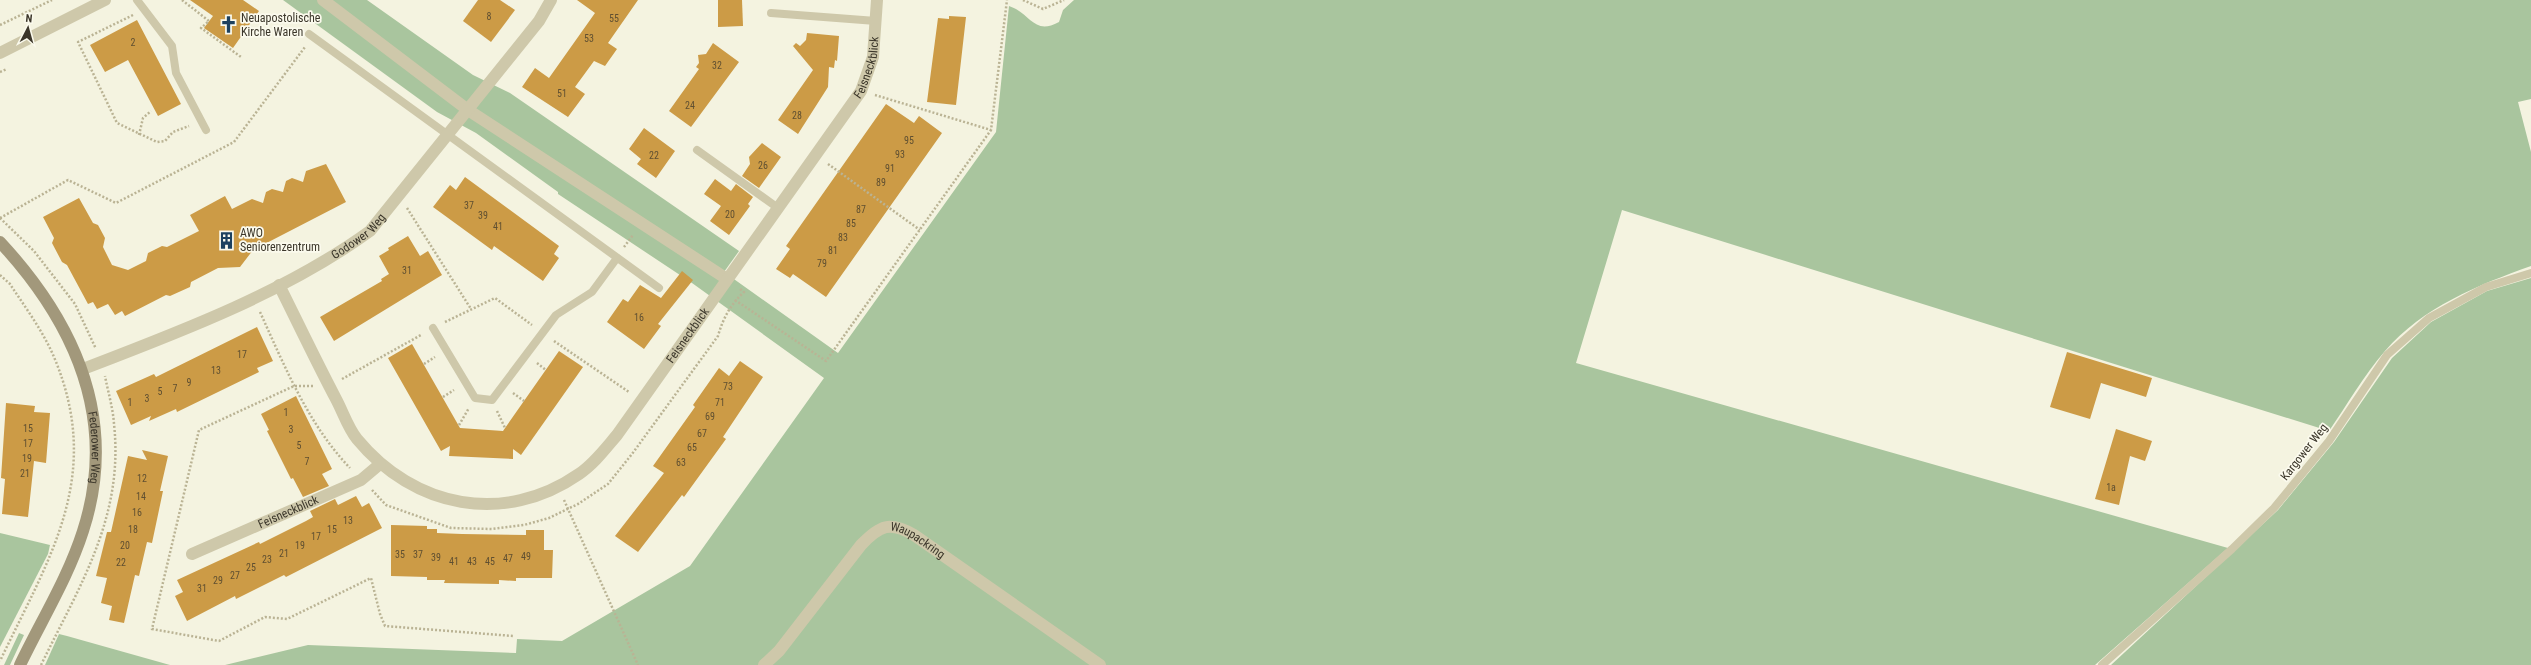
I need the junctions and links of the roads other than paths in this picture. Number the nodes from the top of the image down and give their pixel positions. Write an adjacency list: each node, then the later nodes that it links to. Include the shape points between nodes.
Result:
1 (105, 0): 9 (street)
2 (137, 0): 11 (lane, via 172,46 176,73)
3 (324, 0): 10 (street)
4 (551, 0): 10 (street, Godower Weg, via 539,21)
5 (878, 0): 7 (street, Feisneckblick)
6 (771, 13): 7 (lane)
7 (876, 21): 14 (street, Feisneckblick, via 873,57 861,91)
8 (311, 35): 12 (lane)
9 (0, 53)
10 (468, 110): 12 (street, Godower Weg); 18 (street)
11 (205, 127)
12 (447, 136): 16 (lane); 19 (street, Godower Weg, via 370,231 351,245)
13 (697, 150): 14 (lane)
14 (778, 208): 18 (street, Feisneckblick)
15 (0, 242): 22 (street, Federower Weg, via 27,271 55,313)
16 (617, 258): 20 (lane); 21 (lane, via 592,292 556,315 492,400 475,398)
17 (2531, 273): 28 (lane, Kargower Weg, via 2486,287 2429,318 2387,356 2329,441 2274,508)
18 (728, 279): 23 (street, Feisneckblick, via 617,435 580,474 558,487 534,498 504,504 472,504 442,499 409,485)
19 (279, 285): 22 (street, Godower Weg, via 188,330); 23 (street, Feisneckblick, via 356,438)
20 (659, 288)
21 (433, 328)
22 (83, 369): 25 (street, Federower Weg, via 96,442 96,468 91,497 73,558)
23 (380, 464): 24 (street, Feisneckblick, via 361,480)
24 (192, 554)
25 (20, 665)
26 (764, 665): 27 (street, Waupackring, via 779,651 861,545 872,534 887,526 899,526 914,535)
27 (1100, 665)
28 (2102, 665)

